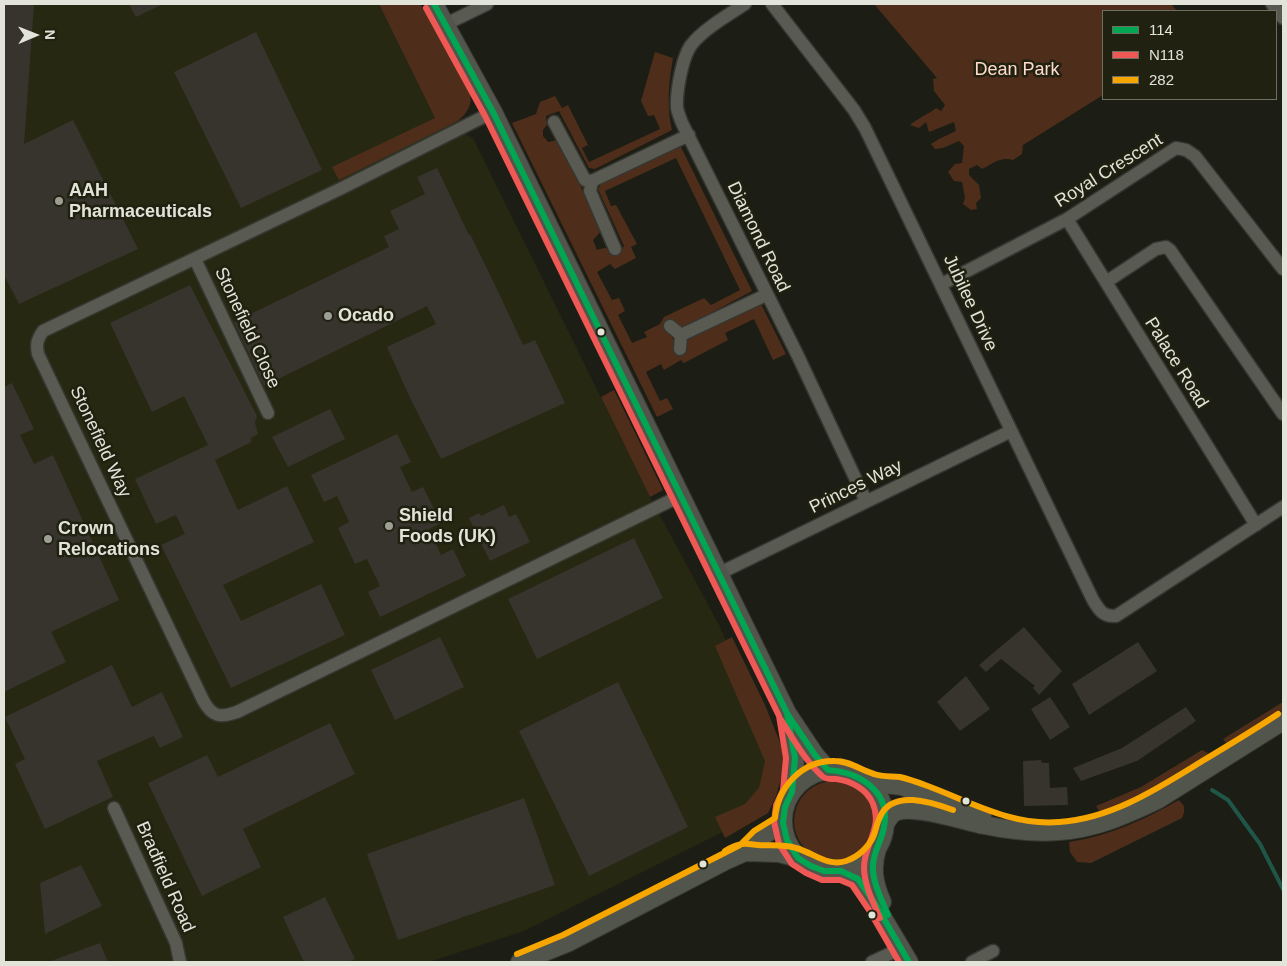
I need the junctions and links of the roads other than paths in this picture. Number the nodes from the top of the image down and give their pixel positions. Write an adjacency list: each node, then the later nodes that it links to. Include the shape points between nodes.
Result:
1 (434, 4): 5 (street)
2 (487, 4): 5 (street)
3 (745, 4): 8 (street, Diamond Road, via 699,36 686,55 677,109)
4 (772, 4): 15 (street, Jubilee Drive, via 862,122)
5 (446, 24): 6 (street)
6 (493, 112): 12 (street, Stonefield Way); 23 (street)
7 (554, 122): 9 (street, via 585,180)
8 (688, 135): 9 (street); 16 (street, Diamond Road)
9 (592, 181): 11 (street, via 590,191)
10 (1066, 219): 13 (street, Royal Crescent, via 1184,144); 14 (street, Palace Road); 15 (street, Royal Crescent)
11 (615, 249)
12 (195, 259): 20 (street, Stonefield Close); 23 (street, Stonefield Way, via 43,331 36,345 195,683 213,714 237,712)
13 (1283, 269)
14 (1106, 282): 21 (street, via 1156,249 1166,247); 26 (street, Palace Road)
15 (942, 284): 22 (street, Jubilee Drive)
16 (766, 295): 18 (street); 24 (street, Diamond Road)
17 (670, 326): 18 (street)
18 (681, 335): 19 (street)
19 (680, 349)
20 (268, 413)
21 (1283, 414)
22 (1011, 431): 24 (street, Princes Way); 26 (street, Jubilee Drive, via 1093,600 1109,617 1122,613)
23 (680, 496): 27 (street)
24 (866, 501): 27 (street, Princes Way)
25 (1283, 508): 26 (street)
26 (1256, 525)
27 (718, 574): 28 (street)
28 (786, 713): 30 (street); 32 (street, via 795,758)
29 (1283, 721): 36 (street, via 1136,810 1084,827)
30 (828, 770): 31 (street, via 851,772); 32 (street, via 802,781)
31 (868, 782): 35 (street, via 879,796); 36 (street, via 902,786)
32 (792, 792): 34 (street, via 785,807)
33 (114, 808): 43 (street, Bradfield Road, via 176,943)
34 (783, 824): 38 (street, via 759,838); 39 (street, via 787,840)
35 (885, 824): 36 (street, via 897,811 910,809 987,826); 37 (street)
36 (1028, 831)
37 (877, 849): 40 (street, via 861,864); 42 (street, via 873,860 874,881)
38 (746, 852): 39 (street, via 779,853); 44 (street, via 582,935)
39 (798, 858): 40 (street, via 824,871)
40 (841, 871): 42 (street, via 850,874 866,888)
41 (994, 951): 46 (street)
42 (905, 955): 45 (street)
43 (180, 962)
44 (520, 962)
45 (872, 962)
46 (972, 962)

